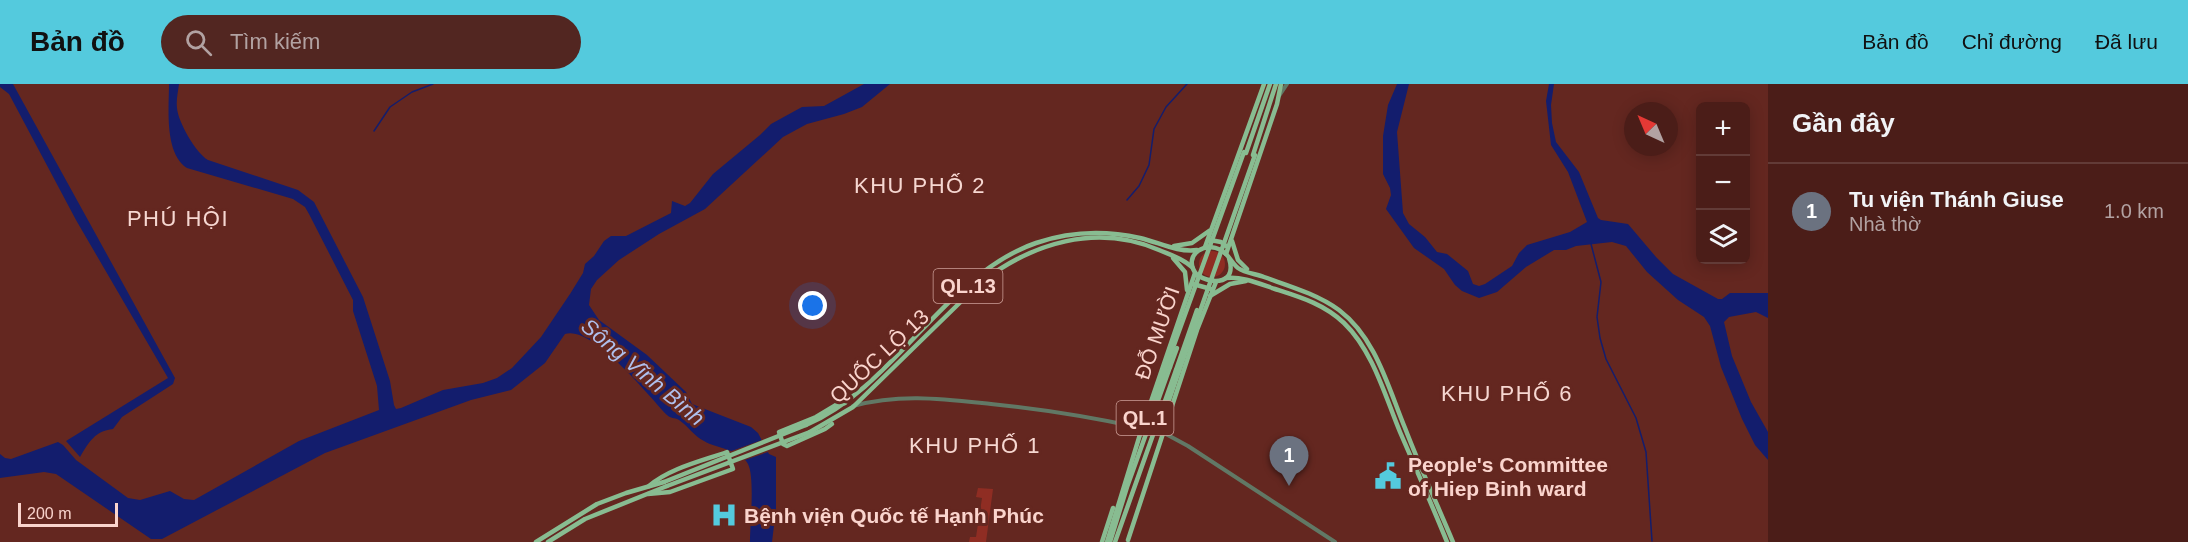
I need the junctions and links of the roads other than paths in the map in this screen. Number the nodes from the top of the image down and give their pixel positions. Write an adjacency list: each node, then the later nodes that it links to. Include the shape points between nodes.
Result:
1 (1267, 84): 4 (highway); 5 (highway, QL.1)
2 (1287, 84): 6 (street)
3 (1278, 85): 6 (highway, QL.1)
4 (1262, 91): 5 (highway); 7 (highway)
5 (1265, 99): 27 (highway, ĐỖ MƯỜI / QL.1, bridge)
6 (1274, 99): 8 (highway, QL.1); 28 (highway, ĐỖ MƯỜI / QL.1, bridge)
7 (1211, 229): 9 (highway); 10 (highway, via 1189,245)
8 (1232, 235): 11 (highway, QL.1); 17 (highway, via 1238,260)
9 (1207, 240): 11 (highway, via 1220,241); 12 (highway)
10 (1166, 245): 12 (highway, QUỐC LỘ 13 / QL.13, via 1187,251); 25 (highway, QUỐC LỘ 13 / QL.13, via 1101,232 1058,236 1016,251 978,276)
11 (1228, 247): 14 (highway, QL.1)
12 (1202, 248): 14 (highway, QL.13, via 1213,248); 15 (highway, via 1193,256)
13 (1173, 256): 15 (highway, QUỐC LỘ 13 / QL.13); 23 (highway, via 1186,274); 26 (highway, QUỐC LỘ 13 / QL.13, via 1103,238 1059,242 1020,256 974,288)
14 (1227, 256): 17 (highway, QL.13, via 1238,268); 18 (highway, via 1231,269)
15 (1192, 267): 16 (highway)
16 (1195, 273): 20 (highway); 21 (highway, ĐỖ MƯỜI / QL.1)
17 (1251, 273): 40 (highway, QL.13, via 1324,300 1357,328 1381,369)
18 (1226, 278): 19 (highway); 20 (highway)
19 (1249, 281): 24 (highway, via 1230,284); 39 (highway, via 1314,303 1353,333 1376,376)
20 (1216, 282): 22 (highway, ĐỖ MƯỜI / QL.1)
21 (1192, 283): 22 (highway); 23 (highway, ĐỖ MƯỜI / QL.1)
22 (1213, 288): 24 (highway, ĐỖ MƯỜI / QL.1)
23 (1187, 295): 27 (highway, ĐỖ MƯỜI / QL.1)
24 (1209, 297): 28 (highway, ĐỖ MƯỜI / QL.1)
25 (846, 403): 26 (highway, via 779,432 784,445 791,446 825,429); 29 (highway, QUỐC LỘ 13 / QL.13, bridge, via 820,419)
26 (850, 409): 27 (street, via 889,398 936,399 1056,411); 29 (highway, QUỐC LỘ 13 / QL.13, bridge, via 810,432)
27 (1145, 429): 31 (highway, ĐỖ MƯỜI / QL.1); 31 (highway, ĐỖ MƯỜI / QL.1)
28 (1159, 432): 33 (highway, ĐỖ MƯỜI / QL.1, via 1160,444); 37 (highway, ĐỖ MƯỜI / QL.1); 38 (street)
29 (665, 484): 30 (highway, QL.13); 32 (highway, QL.13)
30 (649, 486): 32 (highway, via 727,452 733,469 670,492); 34 (highway, QL.13, via 597,504)
31 (1125, 487): 36 (highway, QL.1, via 1117,497); 37 (highway, ĐỖ MƯỜI / QL.1)
32 (648, 494): 35 (highway, QL.13, via 585,519)
33 (1128, 541)
34 (536, 542)
35 (548, 542)
36 (1102, 542)
37 (1110, 542)
38 (1335, 542)
39 (1448, 542)
40 (1453, 542)

